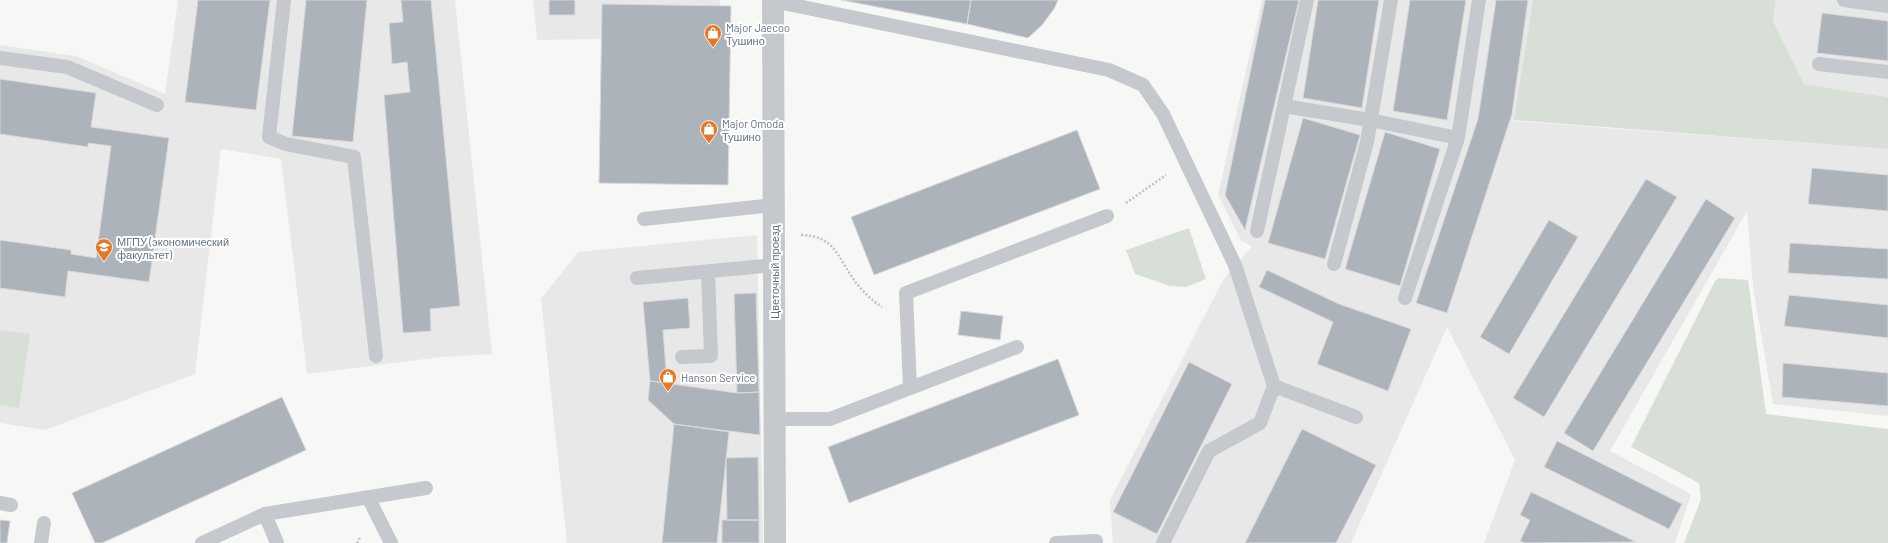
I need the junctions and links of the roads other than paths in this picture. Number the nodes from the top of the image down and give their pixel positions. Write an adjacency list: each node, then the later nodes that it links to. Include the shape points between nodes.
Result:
1 (284, 0): 25 (lane, via 269,137 286,144 354,157)
2 (773, 0): 15 (street, Цветочный проезд); 27 (lane, via 1109,70 1143,85 1163,114 1236,265)
3 (1307, 0): 12 (lane)
4 (1390, 0): 13 (lane)
5 (1479, 0): 14 (lane)
6 (1844, 0): 7 (lane)
7 (1888, 6)
8 (0, 58): 11 (lane, via 67,67)
9 (1819, 64): 10 (lane)
10 (1888, 72)
11 (157, 106)
12 (1284, 106): 13 (lane); 18 (lane)
13 (1370, 120): 14 (lane); 19 (lane, via 1367,142)
14 (1458, 138): 23 (lane)
15 (773, 205): 17 (lane); 20 (street, Цветочный проезд)
16 (1107, 216): 28 (lane, via 906,293)
17 (644, 219)
18 (1257, 231)
19 (1334, 264)
20 (774, 265): 21 (lane); 30 (street, Цветочный проезд)
21 (708, 272): 22 (lane); 26 (lane, via 710,356)
22 (637, 278)
23 (1405, 298)
24 (1017, 347): 28 (lane)
25 (376, 356)
26 (682, 357)
27 (1274, 386): 29 (lane); 42 (lane, via 1260,423 1209,451)
28 (910, 388): 30 (lane, via 830,419)
29 (1356, 417)
30 (774, 419): 39 (street, Цветочный проезд)
31 (426, 488): 32 (lane)
32 (368, 497): 33 (lane); 38 (lane)
33 (265, 514): 36 (lane); 37 (lane)
34 (44, 523): 35 (lane)
35 (41, 543)
36 (202, 543)
37 (277, 543)
38 (391, 543)
39 (775, 543)
40 (1056, 543): 41 (lane)
41 (1096, 543)
42 (1162, 543)

